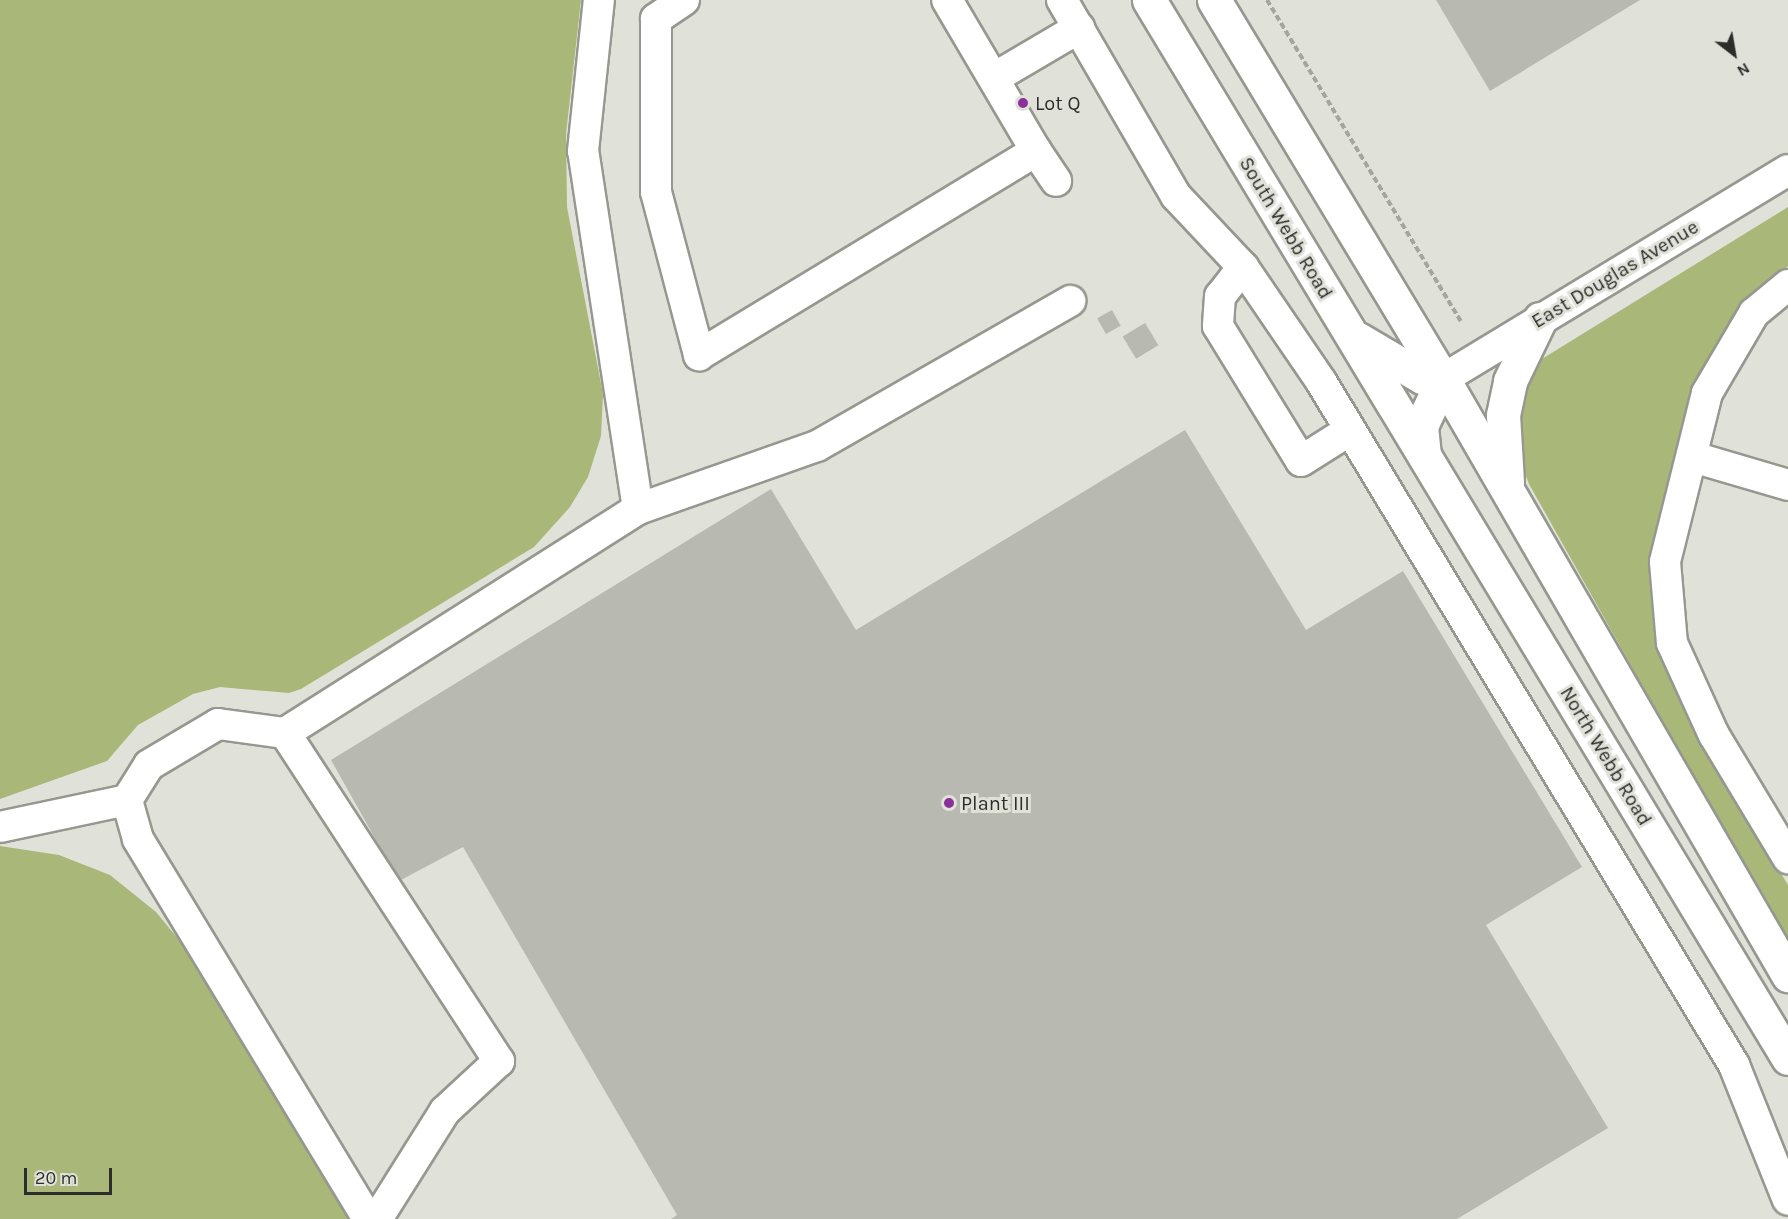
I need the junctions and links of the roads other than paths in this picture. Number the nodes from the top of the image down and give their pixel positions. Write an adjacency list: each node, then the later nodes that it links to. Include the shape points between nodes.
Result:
1 (599, 0): 23 (street, via 583,151)
2 (684, 0): 9 (street, via 656,20 656,192 699,355)
3 (947, 0): 8 (street)
4 (1062, 0): 7 (street)
5 (1149, 0): 16 (main road, South Webb Road)
6 (1214, 0): 17 (main road)
7 (1079, 28): 8 (street); 12 (street, via 1176,196)
8 (994, 78): 9 (street)
9 (1036, 151): 11 (street)
10 (1788, 170): 15 (street, East Douglas Avenue)
11 (1056, 181)
12 (1243, 267): 18 (street); 18 (street, via 1220,296 1218,326 1301,461)
13 (1788, 285): 20 (street, via 1754,313 1707,393)
14 (1070, 301): 23 (street, via 817,446)
15 (1540, 319): 17 (street, East Douglas Avenue); 22 (main road, via 1510,381 1503,415)
16 (1351, 335): 17 (main road, via 1422,377); 19 (main road, South Webb Road)
17 (1443, 380): 19 (main road, via 1421,426); 22 (main road)
18 (1350, 430): 30 (street, via 1734,1065)
19 (1424, 455): 29 (main road, North Webb Road)
20 (1693, 457): 21 (street); 27 (street, via 1665,562 1672,643 1714,735)
21 (1788, 485)
22 (1508, 493): 28 (main road)
23 (638, 509): 24 (street)
24 (285, 734): 25 (street, via 218,724 149,765); 32 (street, via 499,1061 445,1111)
25 (127, 800): 26 (street); 31 (street, via 138,839)
26 (0, 827)
27 (1788, 858)
28 (1788, 975)
29 (1788, 1058)
30 (1788, 1200)
31 (368, 1219)
32 (377, 1219)

